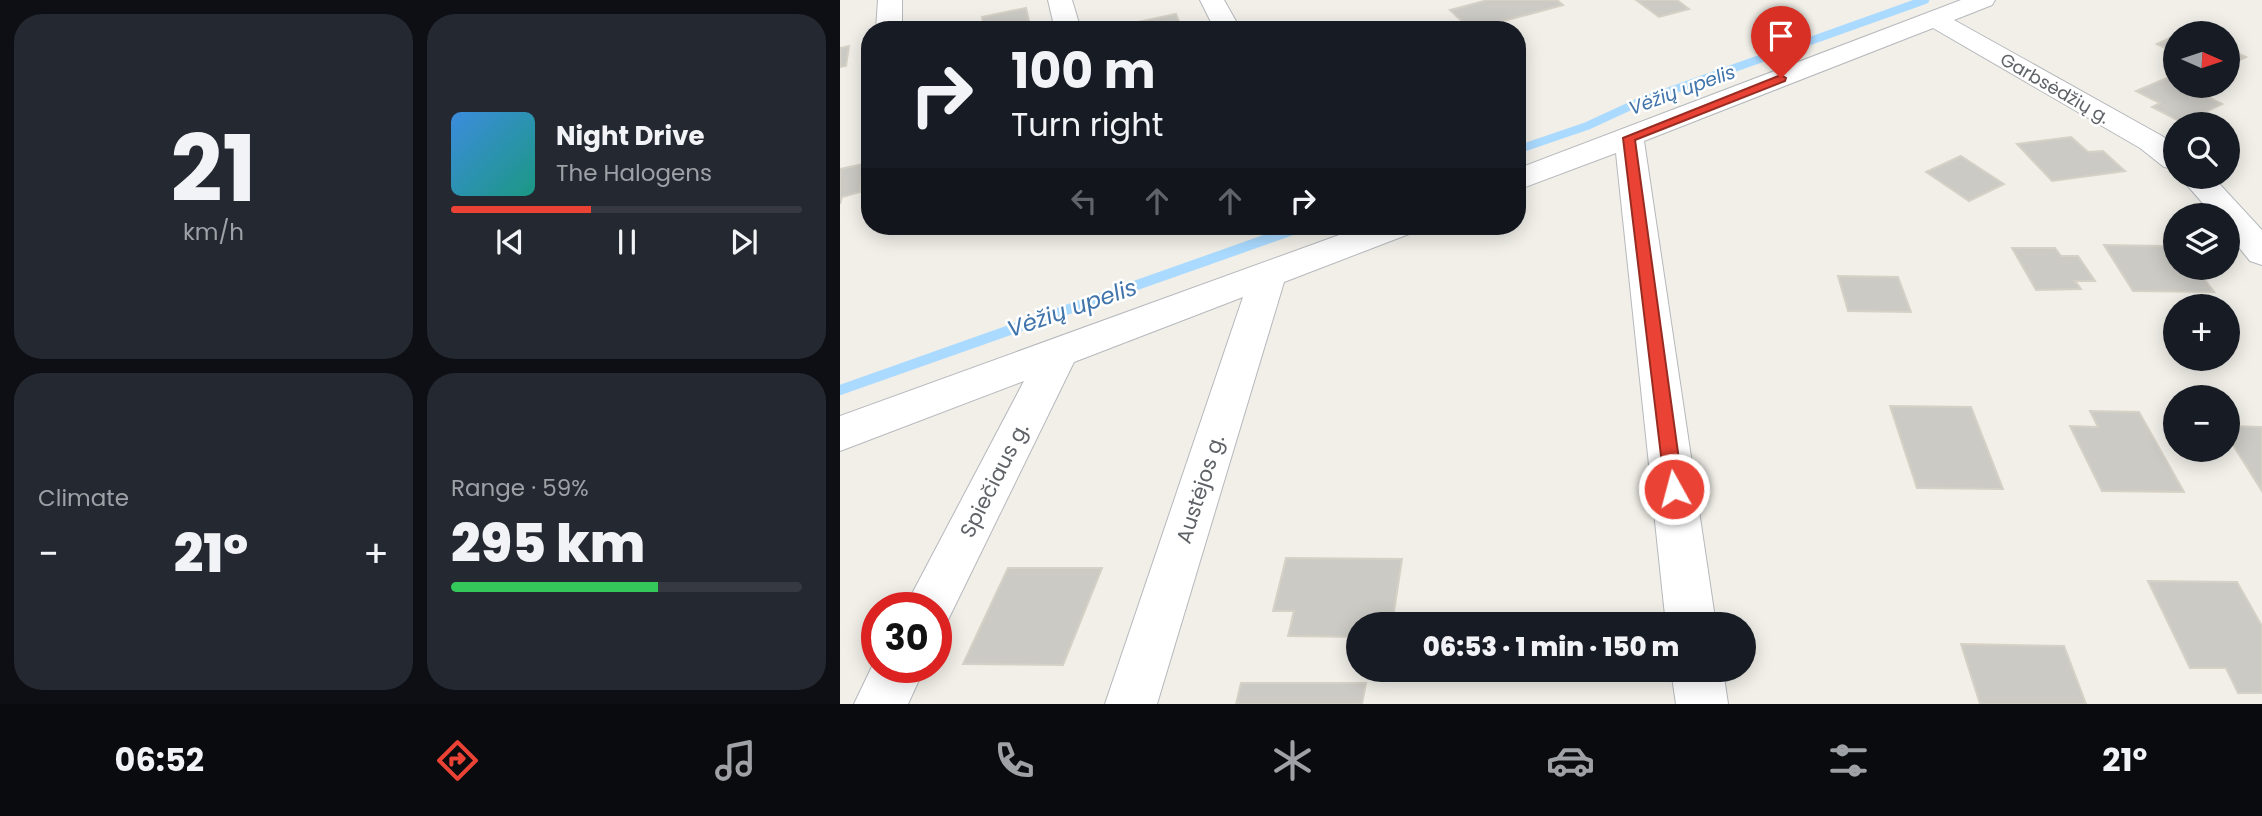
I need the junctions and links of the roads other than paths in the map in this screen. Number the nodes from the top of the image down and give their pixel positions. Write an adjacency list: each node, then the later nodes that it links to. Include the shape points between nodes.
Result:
1 (890, 0): 6 (street)
2 (1060, 0): 7 (street)
3 (1212, 0): 8 (street)
4 (1983, 0): 5 (street)
5 (1933, 18): 9 (street); 10 (street, Garbsėdžių g.)
6 (890, 21)
7 (1066, 21)
8 (1223, 21)
9 (1629, 138): 11 (street); 19 (street)
10 (2163, 151)
11 (1526, 177)
12 (2208, 189): 14 (street)
13 (1373, 235): 15 (street)
14 (2262, 253)
15 (1269, 274): 16 (street); 23 (street, Austėjos g.)
16 (1059, 353): 17 (street); 18 (street, Spiečiaus g.)
17 (840, 434)
18 (937, 592)
19 (1689, 612)
20 (1699, 682): 24 (street)
21 (891, 683): 22 (street)
22 (880, 704)
23 (1131, 704)
24 (1702, 704)

